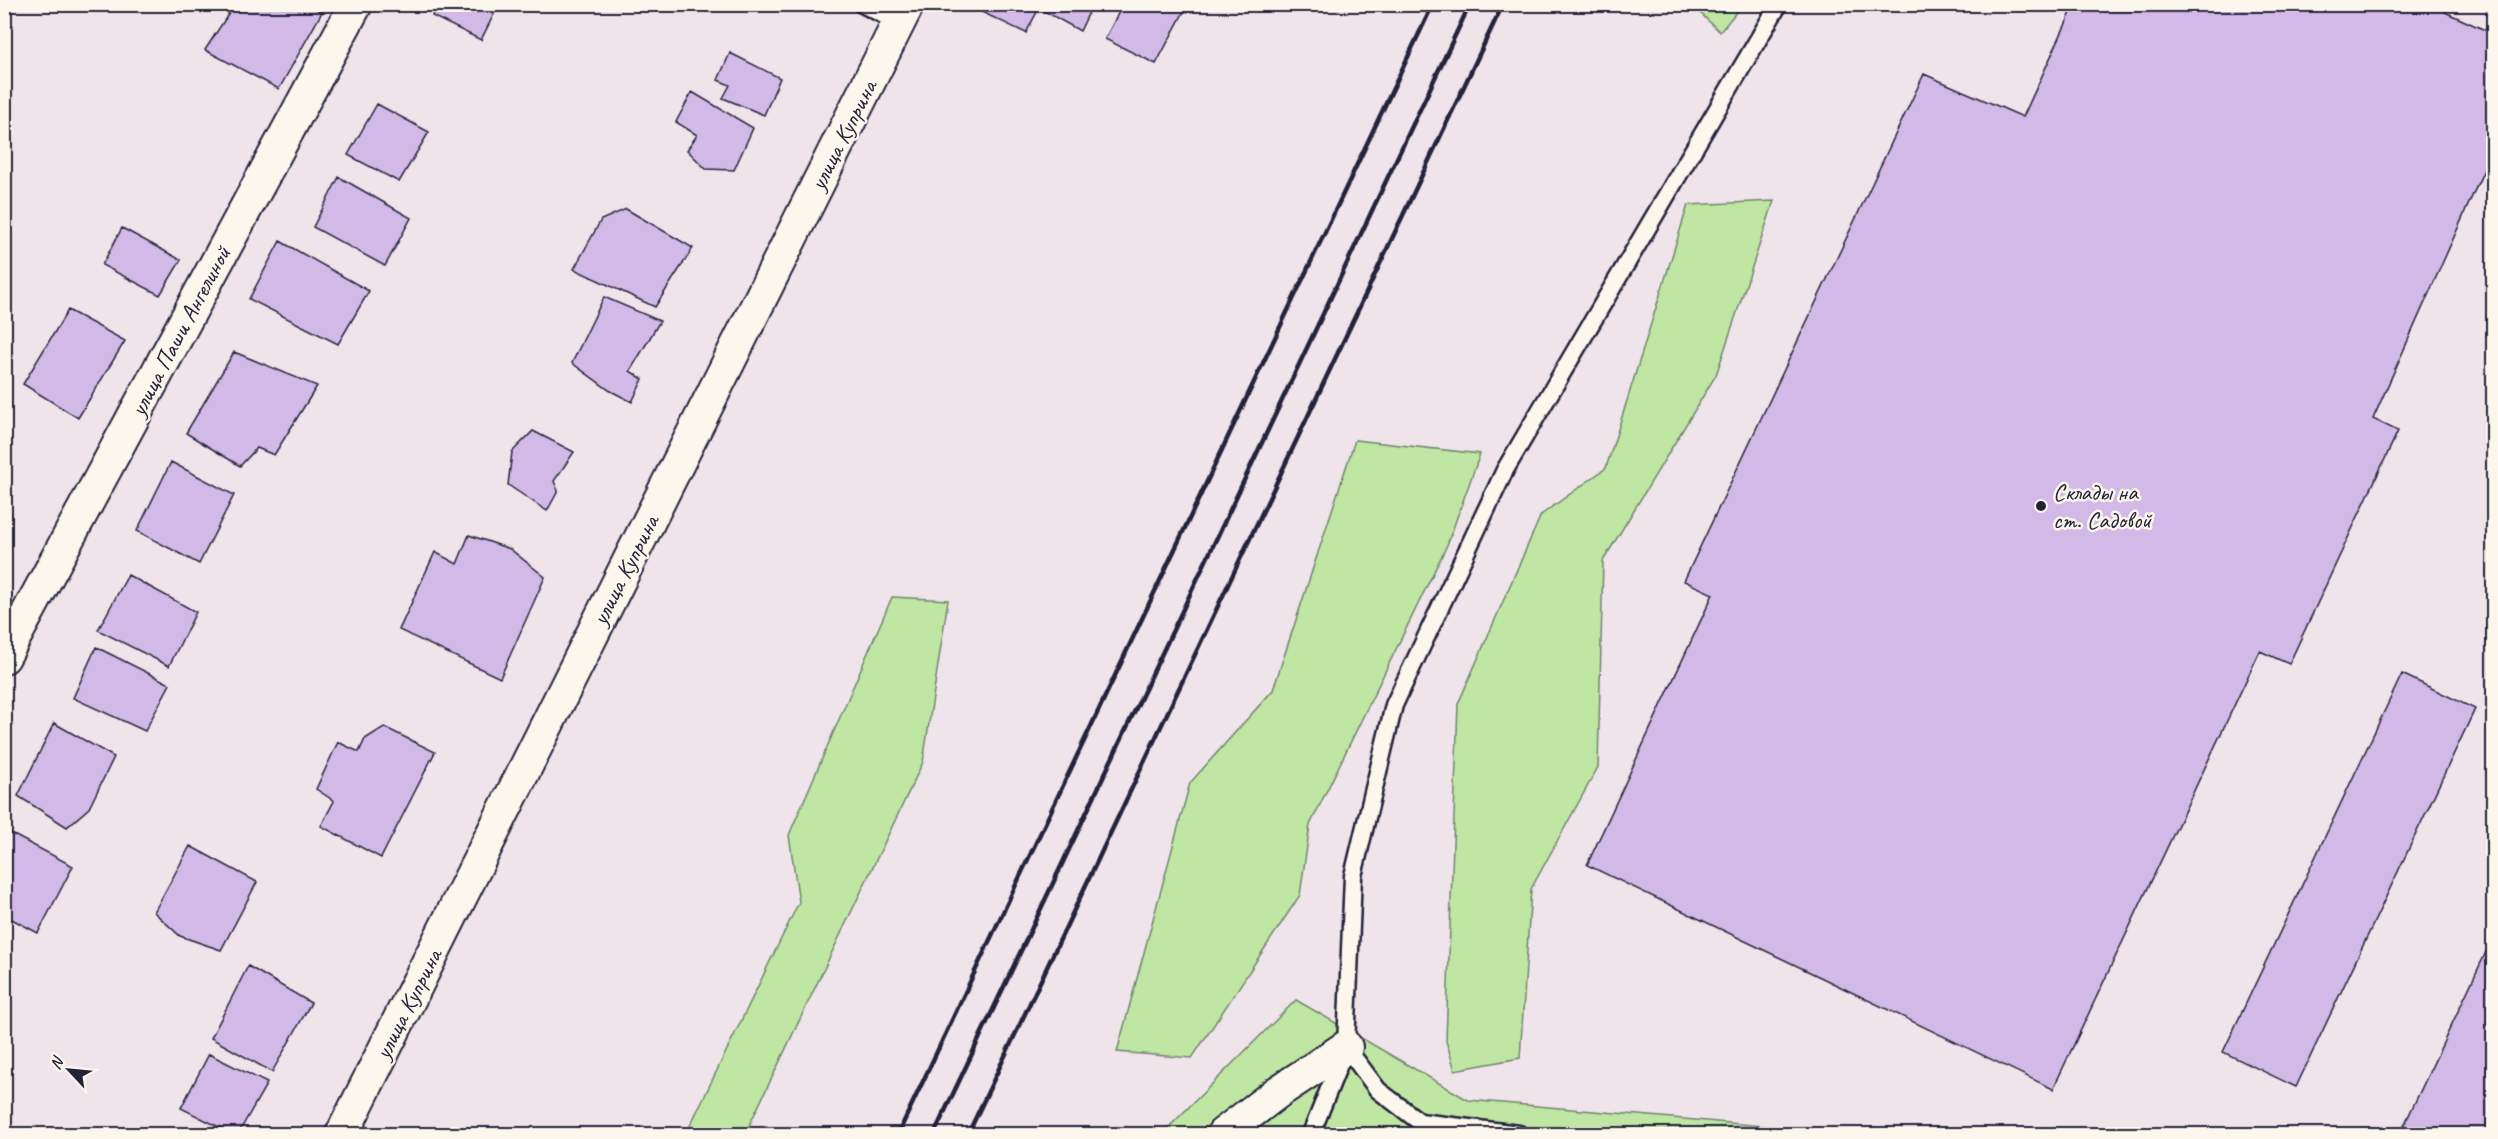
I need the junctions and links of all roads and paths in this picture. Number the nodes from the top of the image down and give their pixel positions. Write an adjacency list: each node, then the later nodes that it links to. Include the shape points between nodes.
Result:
1 (356, 4): 5 (street, улица Паши Ангелиной)
2 (862, 4): 4 (lane)
3 (1779, 4): 6 (lane, via 1505,470 1394,705 1353,876)
4 (904, 14): 7 (street, улица Куприна)
5 (4, 657)
6 (1346, 1047): 8 (street); 9 (lane); 10 (lane, via 1378,1090 1420,1122)
7 (342, 1134)
8 (1223, 1134)
9 (1311, 1134)
10 (1519, 1134)

